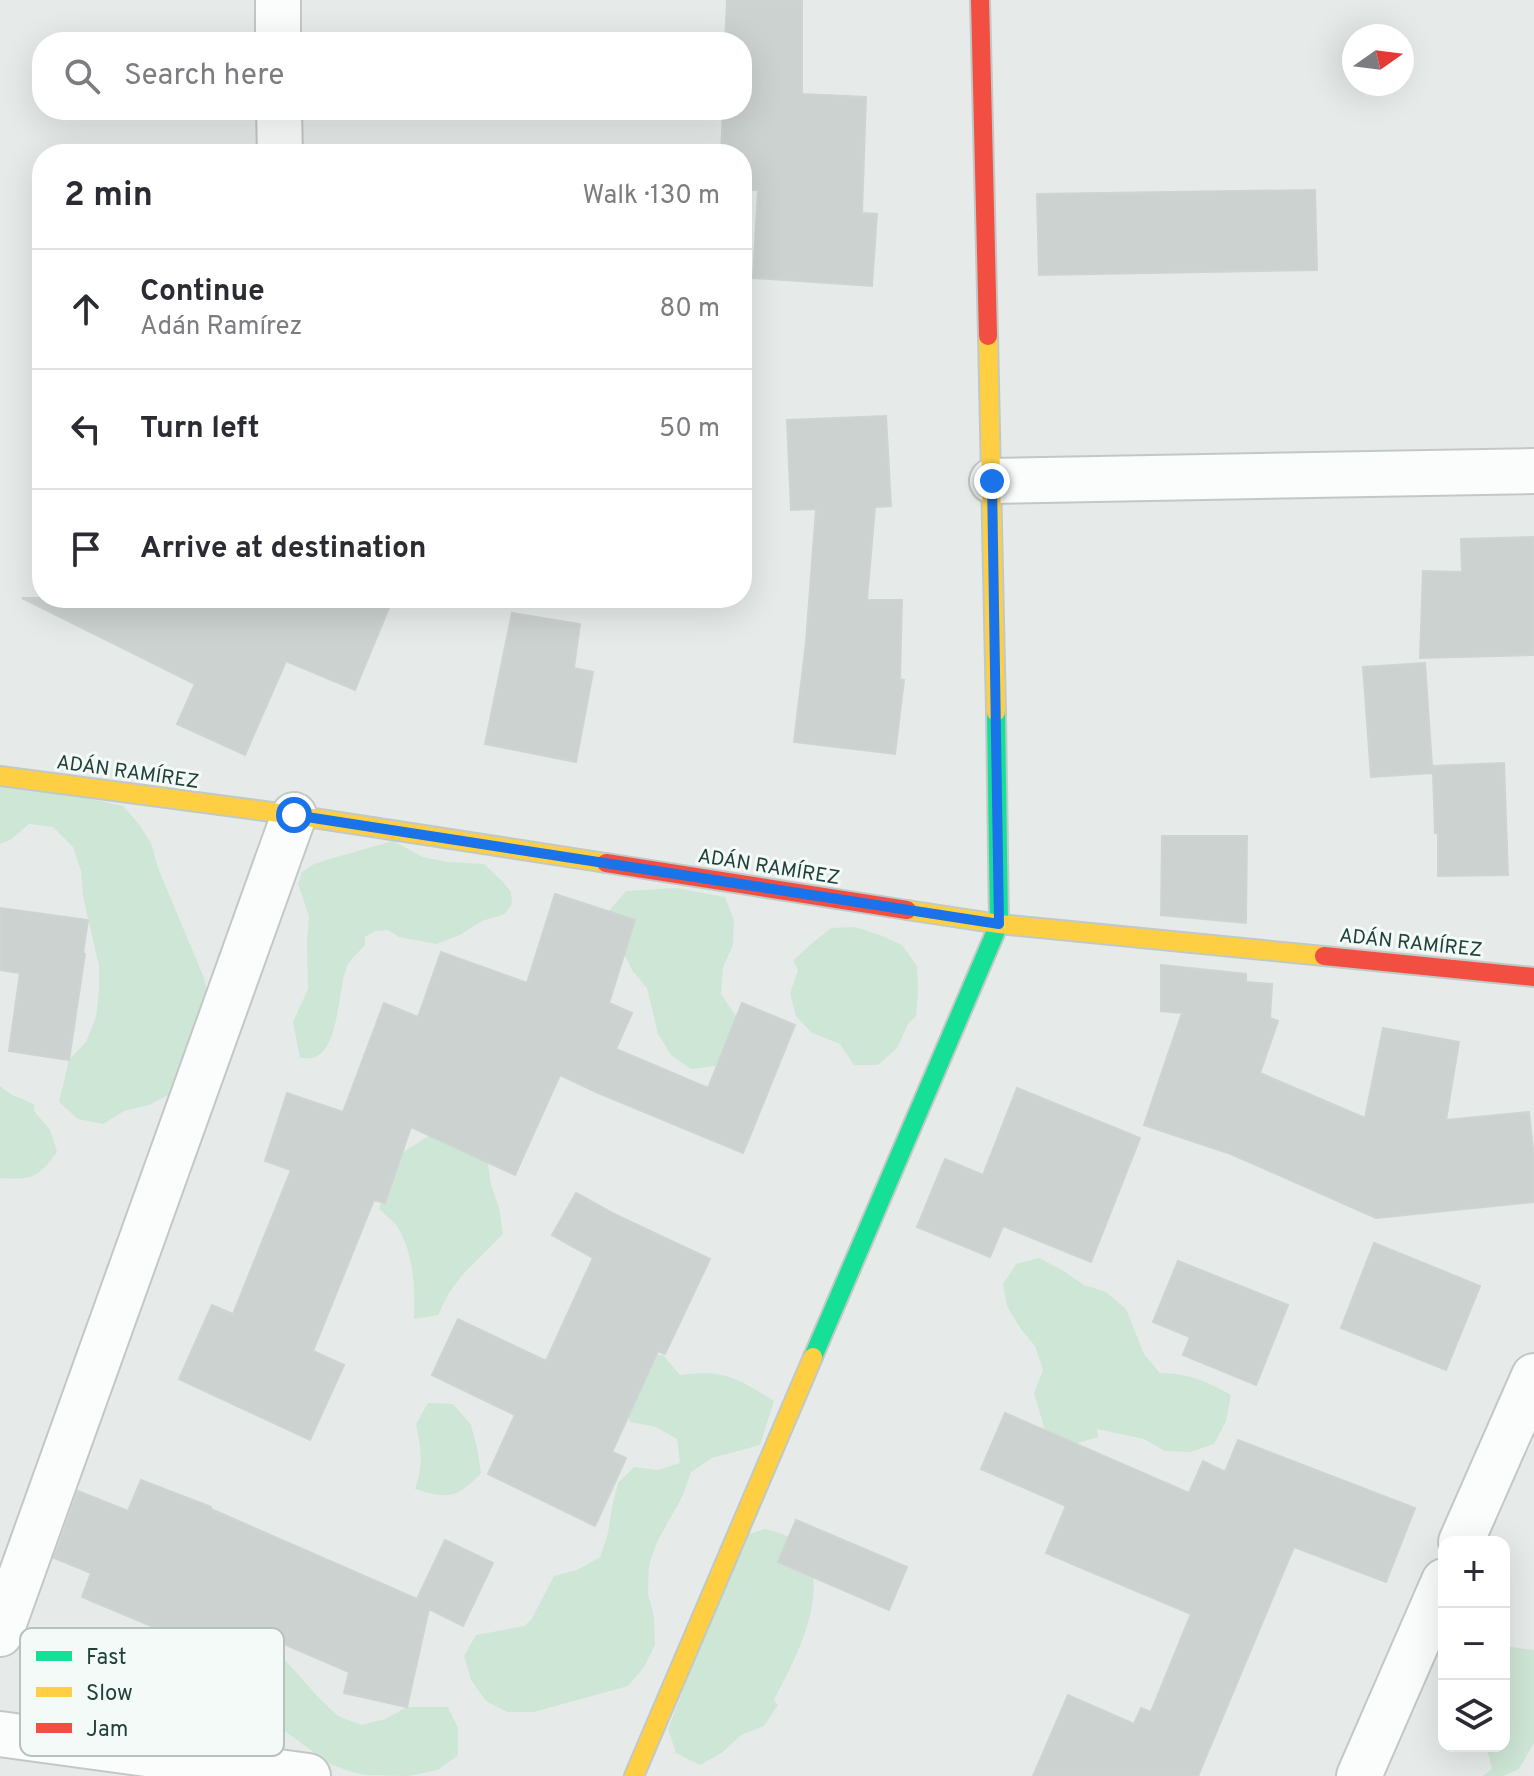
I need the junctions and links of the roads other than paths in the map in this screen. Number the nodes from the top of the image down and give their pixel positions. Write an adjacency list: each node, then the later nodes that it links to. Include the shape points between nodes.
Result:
1 (278, 0): 3 (street)
2 (980, 0): 7 (street)
3 (278, 32)
4 (279, 120): 5 (street)
5 (280, 144)
6 (1534, 471): 7 (street)
7 (992, 481): 10 (street)
8 (0, 776): 9 (street, ADÁN RAMÍREZ)
9 (294, 815): 10 (street, ADÁN RAMÍREZ); 15 (street)
10 (999, 924): 11 (street, ADÁN RAMÍREZ); 20 (street)
11 (1534, 977)
12 (1534, 1376): 13 (street)
13 (1464, 1536)
14 (1438, 1595): 21 (street)
15 (0, 1634)
16 (0, 1734): 17 (street)
17 (20, 1737)
18 (161, 1756): 19 (street)
19 (308, 1776)
20 (634, 1776)
21 (1359, 1776)

